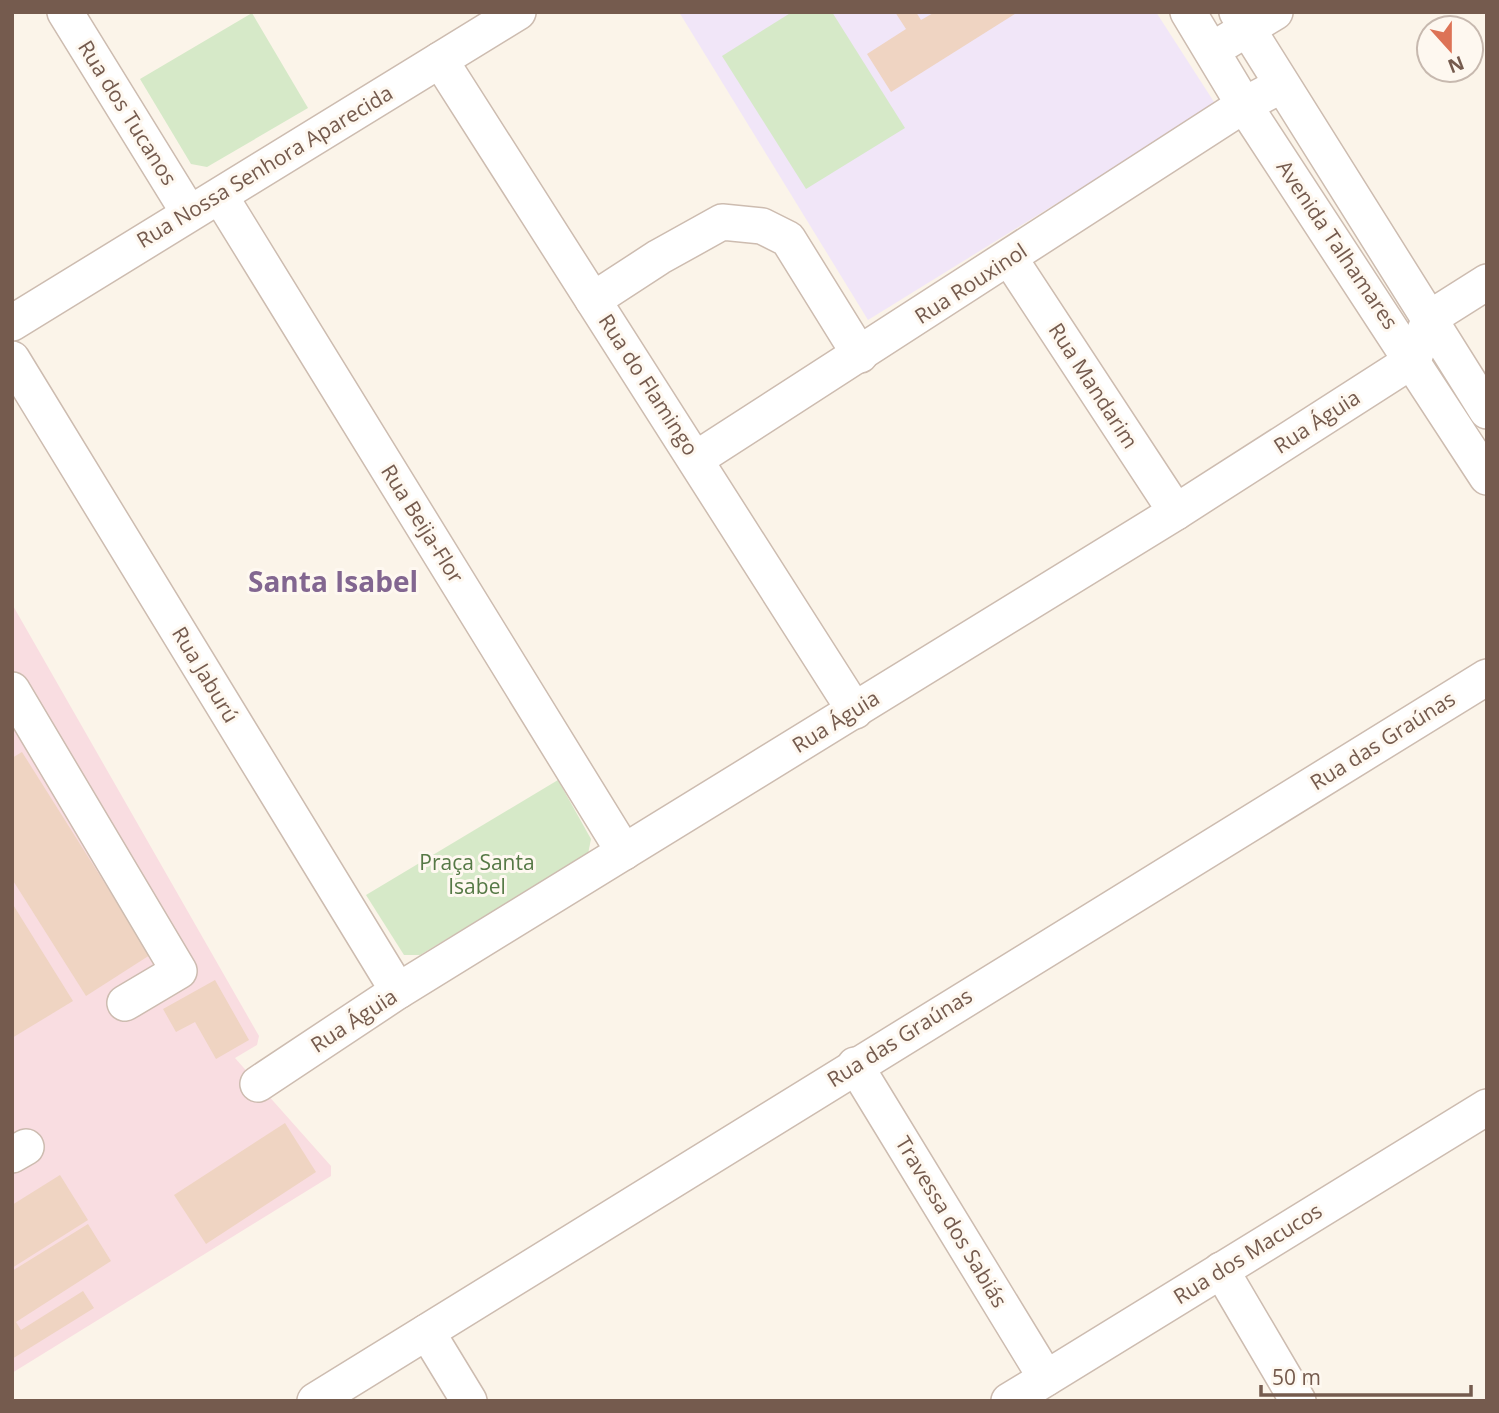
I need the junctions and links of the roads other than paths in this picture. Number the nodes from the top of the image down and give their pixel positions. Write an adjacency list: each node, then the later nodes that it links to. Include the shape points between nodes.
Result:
1 (65, 12): 10 (street, Rua dos Tucanos)
2 (518, 12): 6 (street, Rua Nossa Senhora Aparecida)
3 (1188, 12): 5 (street, Avenida Talhamares)
4 (1253, 18): 5 (street); 7 (street, Avenida Talhamares)
5 (1211, 50): 8 (street, Avenida Talhamares)
6 (440, 60): 9 (street, Rua Nossa Senhora Aparecida); 13 (street, Rua do Flamingo)
7 (1280, 86): 8 (street, Rua Rouxinol); 14 (street, Avenida Talhamares)
8 (1244, 105): 11 (street, Rua Rouxinol); 18 (street, Avenida Talhamares)
9 (220, 196): 10 (street, Rua Nossa Senhora Aparecida); 26 (street, Rua Beija-Flor)
10 (190, 213): 15 (street, Rua Nossa Senhora Aparecida)
11 (1010, 259): 16 (street, Rua Rouxinol); 22 (street, Rua Mandarim)
12 (1487, 282): 14 (street)
13 (593, 300): 16 (street, via 722,222 762,226 788,239); 20 (street, Rua do Flamingo)
14 (1430, 318): 18 (street); 19 (street, Avenida Talhamares)
15 (12, 323)
16 (860, 355): 20 (street, Rua Rouxinol)
17 (12, 359): 27 (street, Rua Jaburú)
18 (1413, 360): 21 (street, Avenida Talhamares); 22 (street, Rua Águia)
19 (1487, 411)
20 (696, 459): 25 (street, Rua do Flamingo)
21 (1487, 477)
22 (1176, 512): 25 (street, Rua Águia)
23 (1487, 677): 29 (street, Rua das Graúnas)
24 (12, 690): 28 (street, via 179,971)
25 (855, 711): 26 (street, Rua Águia)
26 (624, 852): 27 (street, Rua Águia)
27 (398, 991): 30 (street, Rua Águia)
28 (125, 1003)
29 (855, 1065): 33 (street, Rua das Graúnas); 34 (street, Travessa dos Sabiás)
30 (258, 1084)
31 (1487, 1107): 32 (street, Rua dos Macucos)
32 (1221, 1270): 34 (street, Rua dos Macucos); 38 (street)
33 (426, 1332): 35 (street, Rua das Graúnas); 36 (street)
34 (1046, 1378): 37 (street, Rua dos Macucos)
35 (315, 1401)
36 (469, 1401)
37 (1009, 1401)
38 (1298, 1401)

